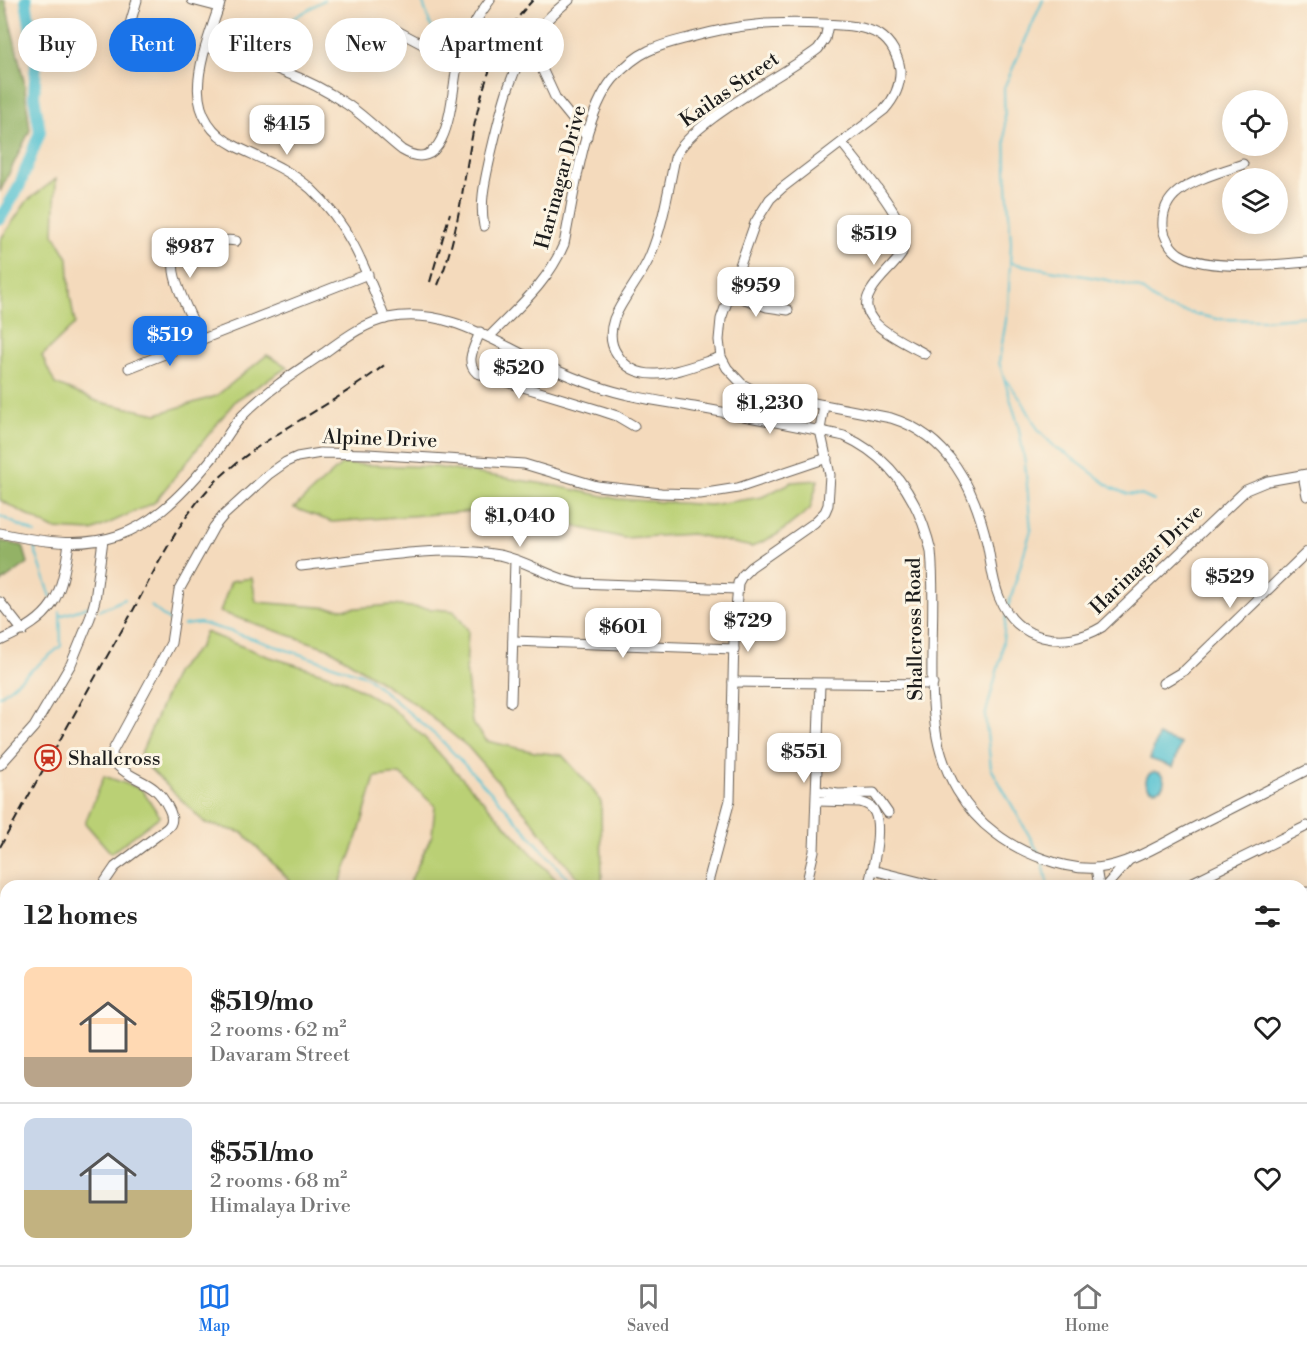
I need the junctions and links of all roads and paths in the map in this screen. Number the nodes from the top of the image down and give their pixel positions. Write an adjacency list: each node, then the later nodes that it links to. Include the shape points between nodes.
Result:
1 (137, 0): 6 (street)
2 (192, 0): 5 (street)
3 (490, 0): 7 (street)
4 (569, 0): 8 (street)
5 (220, 3): 10 (street)
6 (132, 18)
7 (478, 18)
8 (549, 18)
9 (828, 25): 14 (street, Harinagar Drive, via 741,25 648,51 614,79 594,112); 15 (street, Harinagar Drive, via 859,27 878,34 893,49 900,71 891,103); 27 (street, Kailas Street, via 818,49 681,146 656,240 613,322 612,342 618,356 643,374 668,373)
10 (206, 47): 11 (street, via 275,68 318,87 350,106 402,150 415,154 432,151 443,140); 20 (street, via 198,95 209,127 224,140 309,187 345,227)
11 (457, 72)
12 (514, 72): 17 (street, via 498,122 482,201)
13 (543, 72): 14 (street, via 556,99)
14 (587, 137): 24 (street, Harinagar Drive, via 559,256 543,283)
15 (843, 143): 21 (street, Harinagar Drive, via 782,188 762,210); 26 (street, via 894,214 904,235 901,255 869,294 869,313 876,325)
16 (1242, 164): 19 (street, via 1180,190 1169,201 1162,220 1168,242 1180,255 1222,265)
17 (484, 226)
18 (236, 241): 25 (street, via 212,244 174,262 176,281)
19 (1307, 262)
20 (368, 274): 23 (street); 25 (street)
21 (731, 294): 22 (street); 27 (street, Harinagar Drive, via 719,328)
22 (788, 310)
23 (385, 319): 24 (street, Shallcross Road, via 433,316); 36 (street, Shallcross Road, via 351,334 255,403 210,462 164,508 132,531)
24 (484, 335): 30 (street, via 471,360 477,373 617,416); 31 (street, Shallcross Road, via 564,373 622,394)
25 (202, 340): 28 (street)
26 (925, 354)
27 (721, 357): 29 (street, Harinagar Drive, via 734,377 749,388)
28 (129, 369)
29 (824, 405): 31 (street); 33 (street, Harinagar Drive, via 902,421 937,444 971,492 1002,603 1024,628 1051,639 1074,640 1102,627 1246,490)
30 (634, 426)
31 (820, 430): 32 (street); 50 (street, Shallcross Road, via 868,448 897,476 918,510 932,562)
32 (827, 458): 41 (street, via 830,475 825,512 742,576); 61 (street, Alpine Drive, via 738,488 700,494 597,486 524,464 336,453 309,454 286,462 223,516 179,590 171,643 112,752 117,765 162,795 171,813 171,823 115,867)
33 (1305, 474): 34 (street)
34 (1307, 496)
35 (0, 533): 37 (street, Shallcross Road)
36 (104, 540): 37 (street, Shallcross Road); 52 (street, via 95,600 71,664 34,727)
37 (69, 543): 43 (street, via 63,580 54,603)
38 (1307, 552): 48 (street, via 1185,670)
39 (515, 560): 40 (street, via 442,551); 41 (street, via 577,583); 45 (street)
40 (301, 566)
41 (737, 589): 46 (street)
42 (0, 602): 43 (street)
43 (23, 631): 44 (street)
44 (0, 640)
45 (513, 641): 46 (street); 51 (street)
46 (734, 650): 47 (street)
47 (733, 682): 49 (street); 62 (street, via 730,800)
48 (1164, 683)
49 (820, 684): 50 (street); 54 (street)
50 (933, 684): 59 (street, Shallcross Road, via 934,719 942,756 976,816 1023,851 1065,864)
51 (511, 702)
52 (0, 765)
53 (1307, 770): 58 (street, Shallcross Road)
54 (817, 790): 55 (street); 56 (street, via 874,793)
55 (817, 801): 60 (street, via 860,802 873,809 877,820); 63 (street, via 814,851)
56 (888, 813)
57 (1307, 826): 68 (street)
58 (1130, 859): 59 (street, Shallcross Road); 67 (street)
59 (1096, 868): 66 (street)
60 (873, 870): 64 (street); 65 (street)
61 (106, 880)
62 (709, 880)
63 (807, 880)
64 (870, 880)
65 (912, 880)
66 (1098, 880)
67 (1111, 880)
68 (1197, 880)

